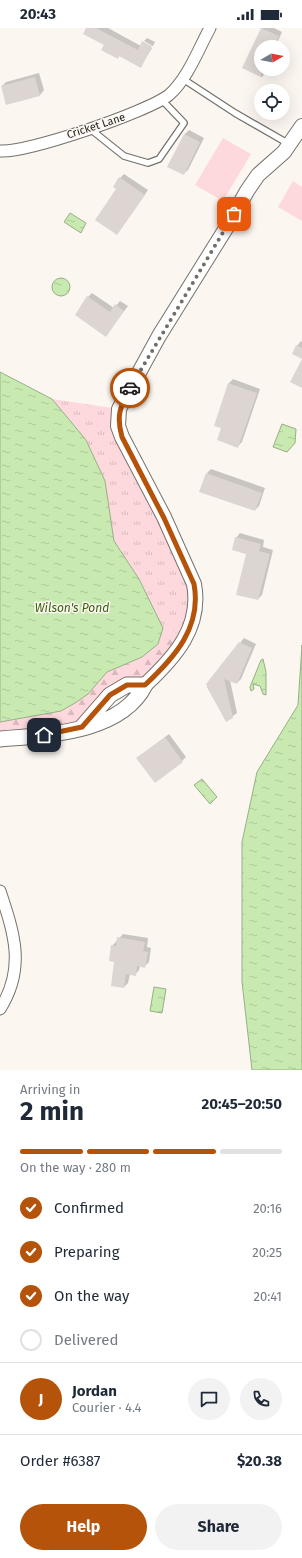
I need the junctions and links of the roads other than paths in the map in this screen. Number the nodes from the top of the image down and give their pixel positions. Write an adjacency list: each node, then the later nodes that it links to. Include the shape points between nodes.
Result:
1 (210, 28): 2 (street, Cricket Lane)
2 (183, 80): 3 (street, Cricket Lane); 6 (lane)
3 (162, 100): 5 (street, Cricket Lane, via 137,112); 5 (lane, via 184,123 159,159 148,163 124,156)
4 (302, 126): 6 (street)
5 (88, 128): 7 (street, Cricket Lane, via 35,146 9,152)
6 (289, 145): 8 (street, via 258,175 247,191 119,409 118,426 122,437 164,518 194,584 196,595 195,614 186,637 160,671)
7 (0, 151)
8 (145, 685): 9 (main road, via 140,696 122,711 99,724 55,734)
9 (0, 739)
10 (0, 891): 11 (street, via 16,949 13,982)
11 (0, 1009)

